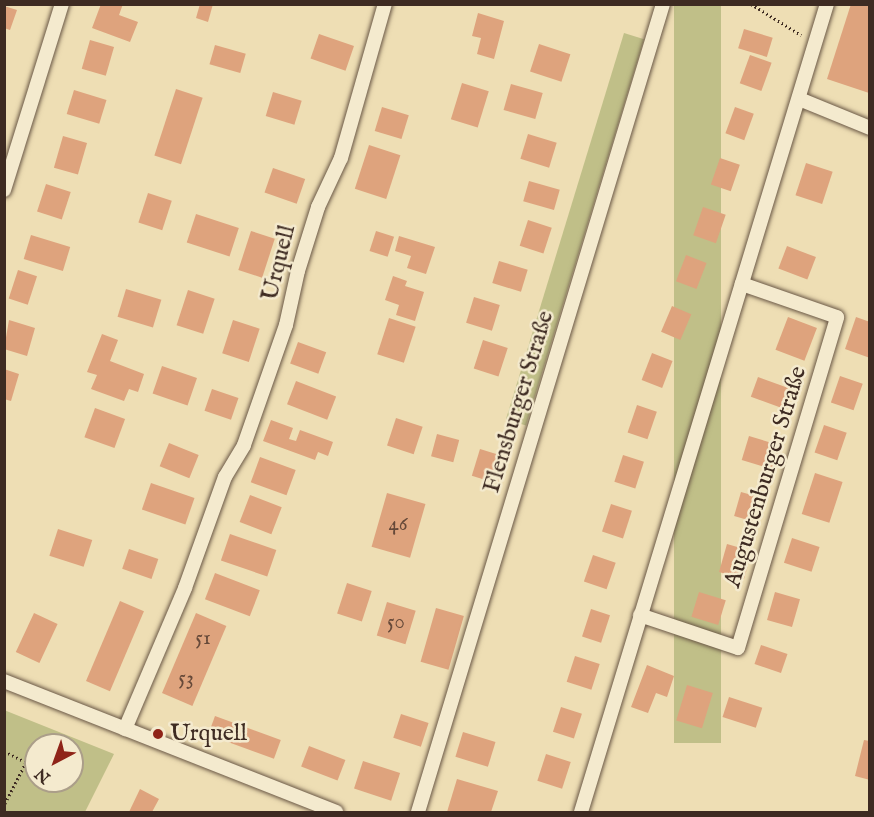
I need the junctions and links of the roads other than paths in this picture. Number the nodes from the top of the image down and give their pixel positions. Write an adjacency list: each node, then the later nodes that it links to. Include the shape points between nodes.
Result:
1 (62, 4): 7 (street)
2 (386, 4): 11 (street, Urquell, via 341,158 318,207 286,325 248,434 225,477 185,588)
3 (663, 4): 13 (street, Flensburger Straße)
4 (827, 4): 5 (street)
5 (799, 99): 6 (street); 8 (street)
6 (870, 128)
7 (4, 190)
8 (742, 284): 9 (street); 9 (street, Augustenburger Straße, via 837,317 738,648)
9 (640, 615): 14 (street)
10 (4, 681): 11 (street)
11 (125, 729): 12 (street)
12 (336, 813)
13 (418, 813)
14 (581, 813)

